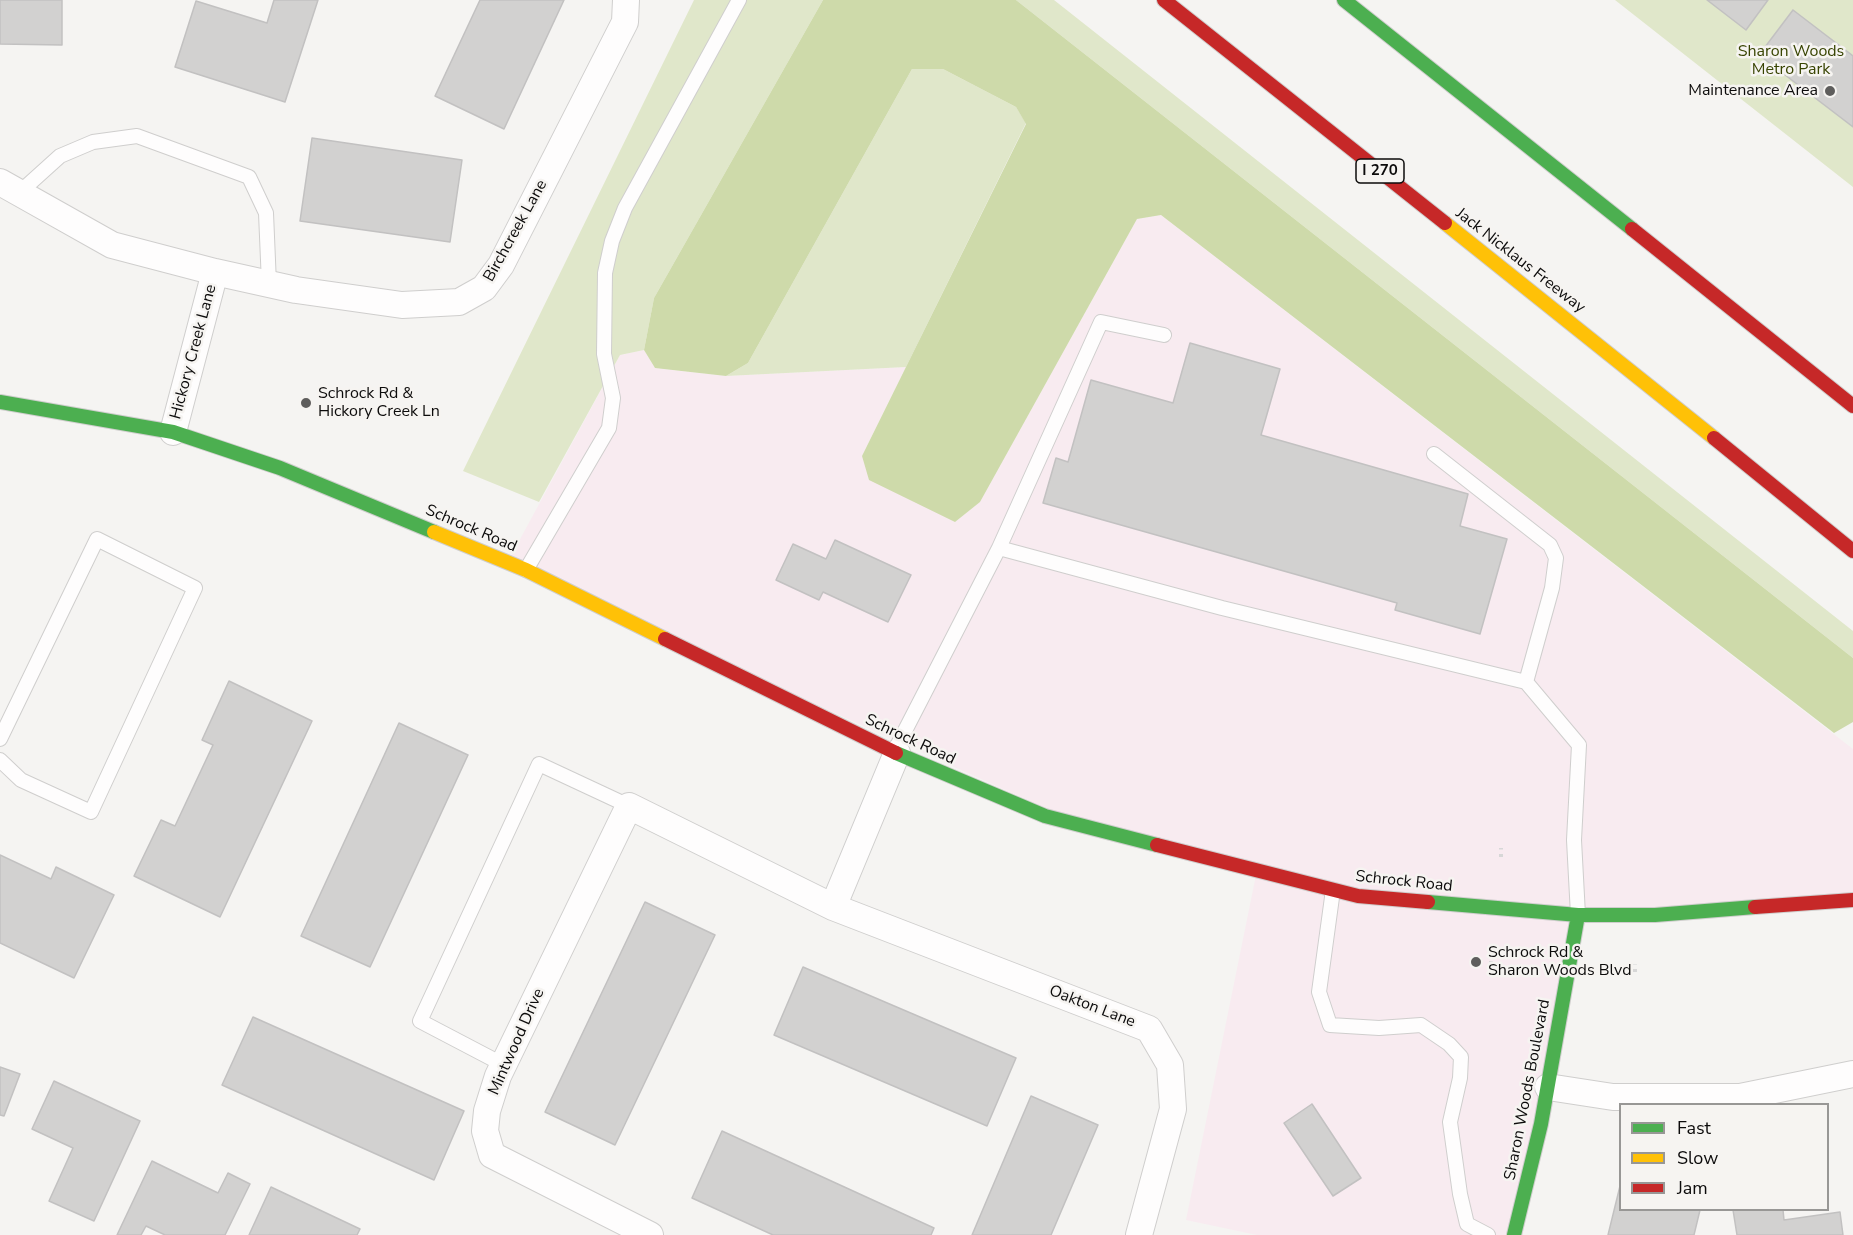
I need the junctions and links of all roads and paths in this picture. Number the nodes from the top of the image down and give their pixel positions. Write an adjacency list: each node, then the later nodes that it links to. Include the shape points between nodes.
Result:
1 (626, 0): 8 (street, Birchcreek Lane, via 624,22 501,265 484,288 459,302 402,305)
2 (739, 0): 16 (lane, via 625,208 612,241 605,273 604,354 613,398 609,428)
3 (1164, 0): 15 (main road, Jack Nicklaus Freeway / I 270)
4 (1344, 0): 11 (main road)
5 (10, 187): 6 (street, Hickory Creek Lane, via 112,245); 7 (lane, via 60,156 93,142 137,136 249,177 266,213)
6 (215, 272): 7 (street, Hickory Creek Lane); 12 (street, Hickory Creek Lane)
7 (269, 284): 8 (street, Hickory Creek Lane)
8 (296, 290)
9 (1164, 335): 14 (lane, via 1101,322)
10 (0, 402): 12 (main road, Schrock Road)
11 (1853, 406)
12 (173, 432): 16 (main road, Schrock Road, via 280,468)
13 (1434, 454): 17 (lane, via 1550,545 1556,558)
14 (999, 548): 17 (lane, via 1222,608); 19 (lane)
15 (1853, 551)
16 (526, 570): 19 (main road, Schrock Road)
17 (1526, 682): 27 (lane, via 1580,745 1574,840)
18 (0, 739): 20 (lane, via 97,539 195,588 91,812 21,780)
19 (895, 753): 24 (main road, Schrock Road, via 1045,816); 26 (street)
20 (0, 759)
21 (628, 806): 26 (street, Oakton Lane); 32 (street, Mintwood Drive); 32 (lane, via 539,764 420,1021)
22 (1501, 848): 23 (path)
23 (1500, 857)
24 (1334, 890): 27 (main road, Schrock Road, via 1358,896); 37 (lane, via 1319,992 1330,1025 1421,1025 1461,1057 1450,1122 1460,1194 1467,1224)
25 (1853, 900): 27 (main road, Schrock Road, via 1655,915)
26 (833, 907): 36 (street, Oakton Lane, via 1149,1029 1170,1065 1173,1109)
27 (1578, 915): 34 (main road, Sharon Woods Boulevard)
28 (1491, 961): 30 (path)
29 (1635, 964): 31 (path)
30 (1491, 970)
31 (1635, 972)
32 (504, 1065): 35 (street, Mintwood Drive, via 487,1112 485,1131 492,1155)
33 (1853, 1074): 34 (street, via 1740,1097 1612,1097)
34 (1548, 1087): 38 (main road, Sharon Woods Boulevard)
35 (650, 1235)
36 (1139, 1235)
37 (1488, 1235)
38 (1514, 1235)

